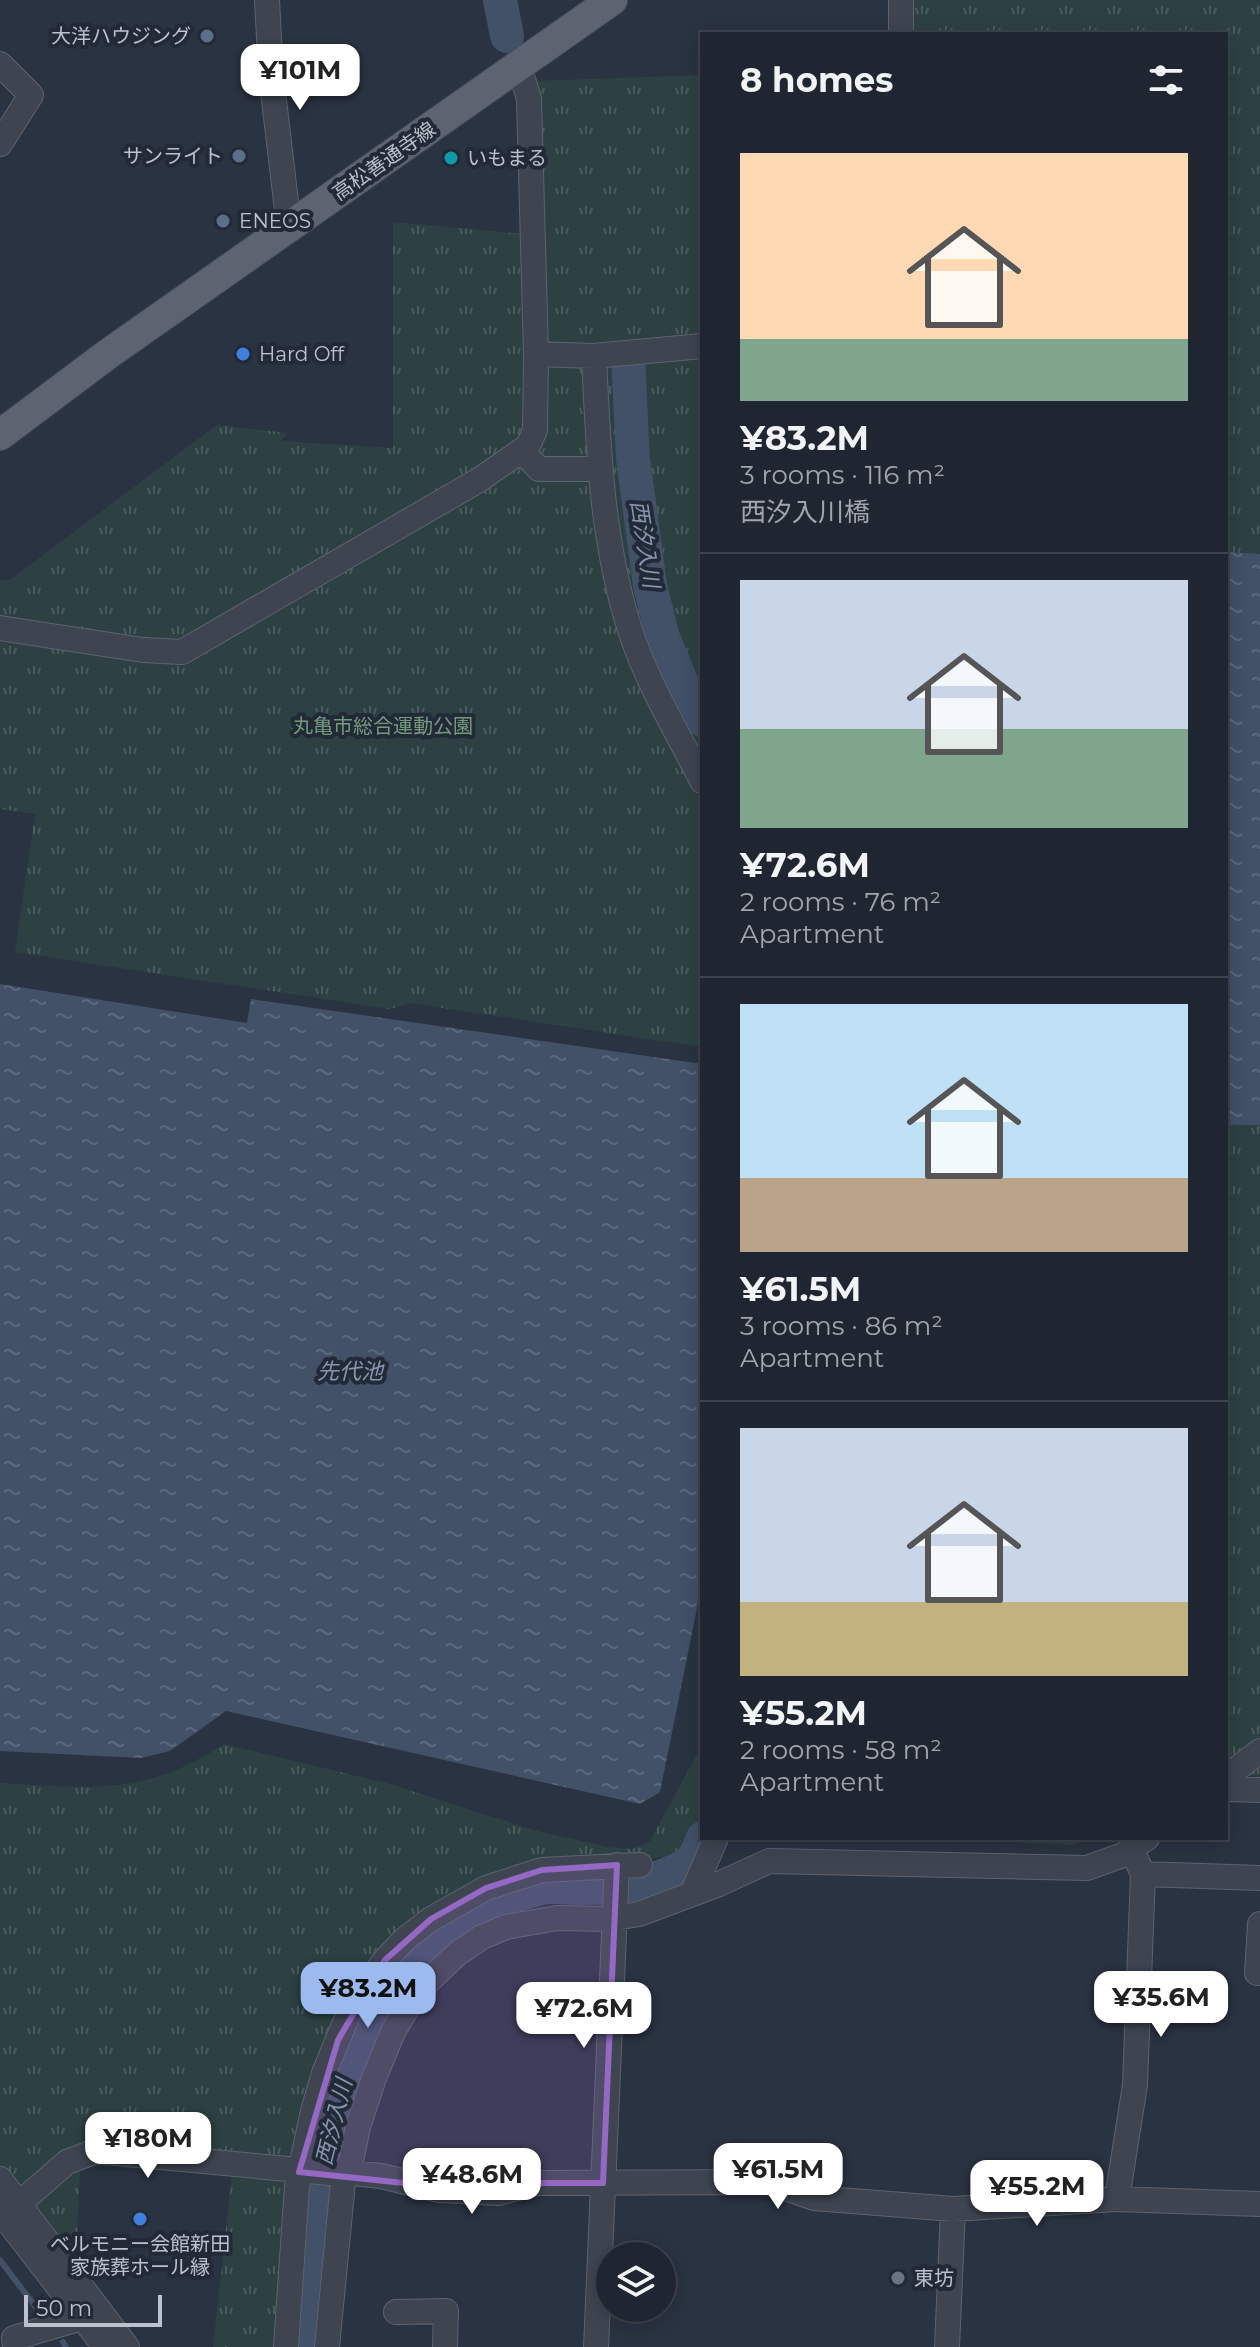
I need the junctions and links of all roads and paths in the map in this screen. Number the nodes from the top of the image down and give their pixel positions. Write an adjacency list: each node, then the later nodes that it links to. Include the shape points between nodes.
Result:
1 (267, 0): 8 (street)
2 (612, 0): 6 (main road, 高松善通寺線)
3 (901, 0): 4 (street)
4 (901, 32)
5 (0, 64): 7 (street, via 31,95)
6 (519, 66): 8 (main road, 高松善通寺線); 10 (street, via 529,99)
7 (0, 144)
8 (289, 227): 12 (main road, 高松善通寺線)
9 (700, 346): 11 (street)
10 (536, 354): 11 (street); 13 (street, via 535,430)
11 (594, 356): 14 (street)
12 (0, 435)
13 (522, 451): 14 (street, via 539,469); 15 (street, via 182,652)
14 (601, 469): 16 (street, via 615,576 632,634)
15 (0, 628)
16 (700, 777)
17 (1260, 1751): 18 (street)
18 (1228, 1775)
19 (1228, 1789): 20 (street)
20 (1260, 1790)
21 (715, 1840): 26 (street)
22 (1140, 1844): 23 (street, via 1087,1868); 24 (street)
23 (772, 1849): 26 (street)
24 (1143, 1874): 25 (street); 34 (street, via 1135,2085)
25 (1260, 1878)
26 (692, 1894): 27 (street, via 639,1914)
27 (614, 1911): 30 (street, via 628,1865 542,1870 486,1888 405,1939 352,2005 324,2073); 31 (street, via 506,1927 482,1937 421,1988 393,2032 366,2103 350,2166); 33 (street)
28 (1260, 1924): 29 (street)
29 (1257, 1973)
30 (299, 2172): 31 (street); 37 (street, via 96,2151 67,2162); 43 (street)
31 (341, 2173): 33 (street, via 439,2190 499,2193 536,2183); 44 (street)
32 (0, 2179): 37 (street)
33 (603, 2183): 36 (street, via 768,2182 814,2198); 46 (street)
34 (1117, 2199): 35 (street); 36 (street)
35 (1260, 2204)
36 (953, 2209): 47 (street)
37 (8, 2211): 38 (street)
38 (89, 2312): 40 (street, via 14,2338); 41 (street); 42 (street)
39 (396, 2312): 45 (street, via 446,2311)
40 (15, 2347)
41 (105, 2347)
42 (127, 2347)
43 (286, 2347)
44 (327, 2347)
45 (445, 2347)
46 (596, 2347)
47 (947, 2347)

